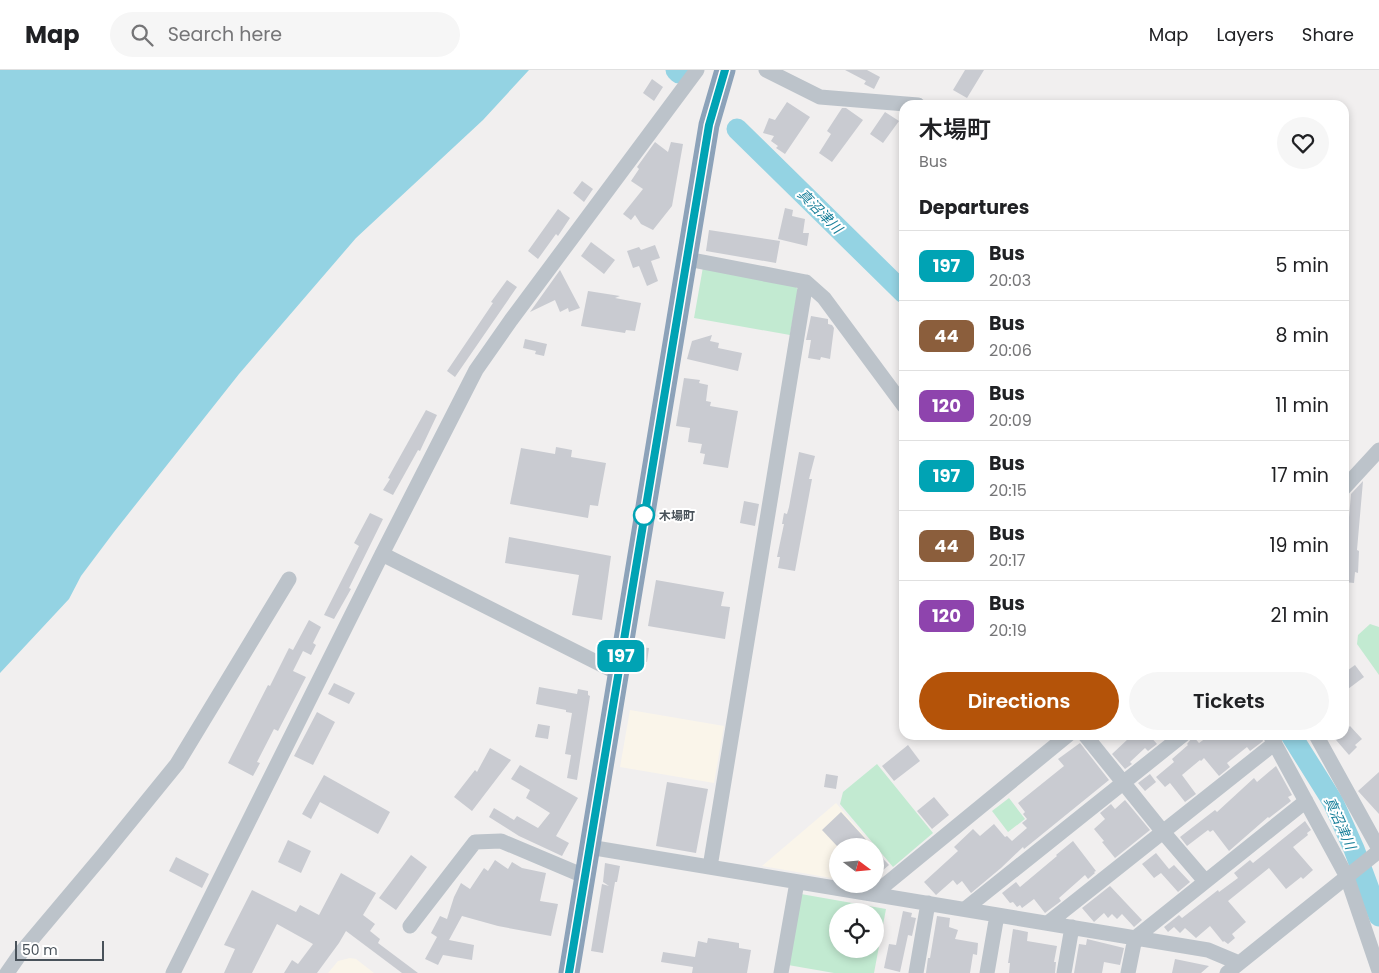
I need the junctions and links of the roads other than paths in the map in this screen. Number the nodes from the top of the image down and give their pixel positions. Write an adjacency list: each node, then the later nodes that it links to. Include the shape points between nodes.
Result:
1 (697, 70): 10 (street, via 476,370)
2 (725, 70): 5 (highway, via 709,125)
3 (766, 70): 4 (street, via 820,98)
4 (899, 104)
5 (686, 259): 6 (street); 12 (highway)
6 (806, 282): 7 (street, via 824,298); 24 (street)
7 (899, 399)
8 (1379, 450): 9 (street)
9 (1349, 483)
10 (382, 554): 12 (street); 40 (street)
11 (290, 579): 39 (street, via 177,764)
12 (618, 673): 22 (highway)
13 (1062, 740): 29 (street)
14 (1089, 740): 19 (street)
15 (1177, 740): 19 (street)
16 (1272, 740): 21 (street)
17 (1274, 740): 20 (street)
18 (1319, 740): 23 (street)
19 (1124, 783): 21 (street); 31 (street)
20 (1306, 802): 25 (street); 27 (street)
21 (1163, 832): 27 (street); 33 (street)
22 (589, 847): 24 (street); 26 (highway)
23 (1376, 852): 25 (street)
24 (710, 867): 28 (street)
25 (1350, 874): 37 (street); 38 (street)
26 (584, 876): 34 (street, via 500,842 475,842); 41 (highway)
27 (1205, 881): 36 (street)
28 (797, 882): 29 (street); 42 (street)
29 (874, 894): 30 (street)
30 (928, 903): 31 (street); 43 (street)
31 (965, 909): 32 (street)
32 (997, 915): 33 (street); 44 (street)
33 (1048, 923): 35 (street)
34 (410, 926)
35 (1072, 927): 36 (street); 45 (street)
36 (1135, 938): 37 (street, via 1208,950); 46 (street)
37 (1239, 963): 47 (street)
38 (1379, 971)
39 (7, 973)
40 (173, 973)
41 (569, 973)
42 (781, 973)
43 (916, 973)
44 (987, 973)
45 (1064, 973)
46 (1128, 973)
47 (1227, 973)

